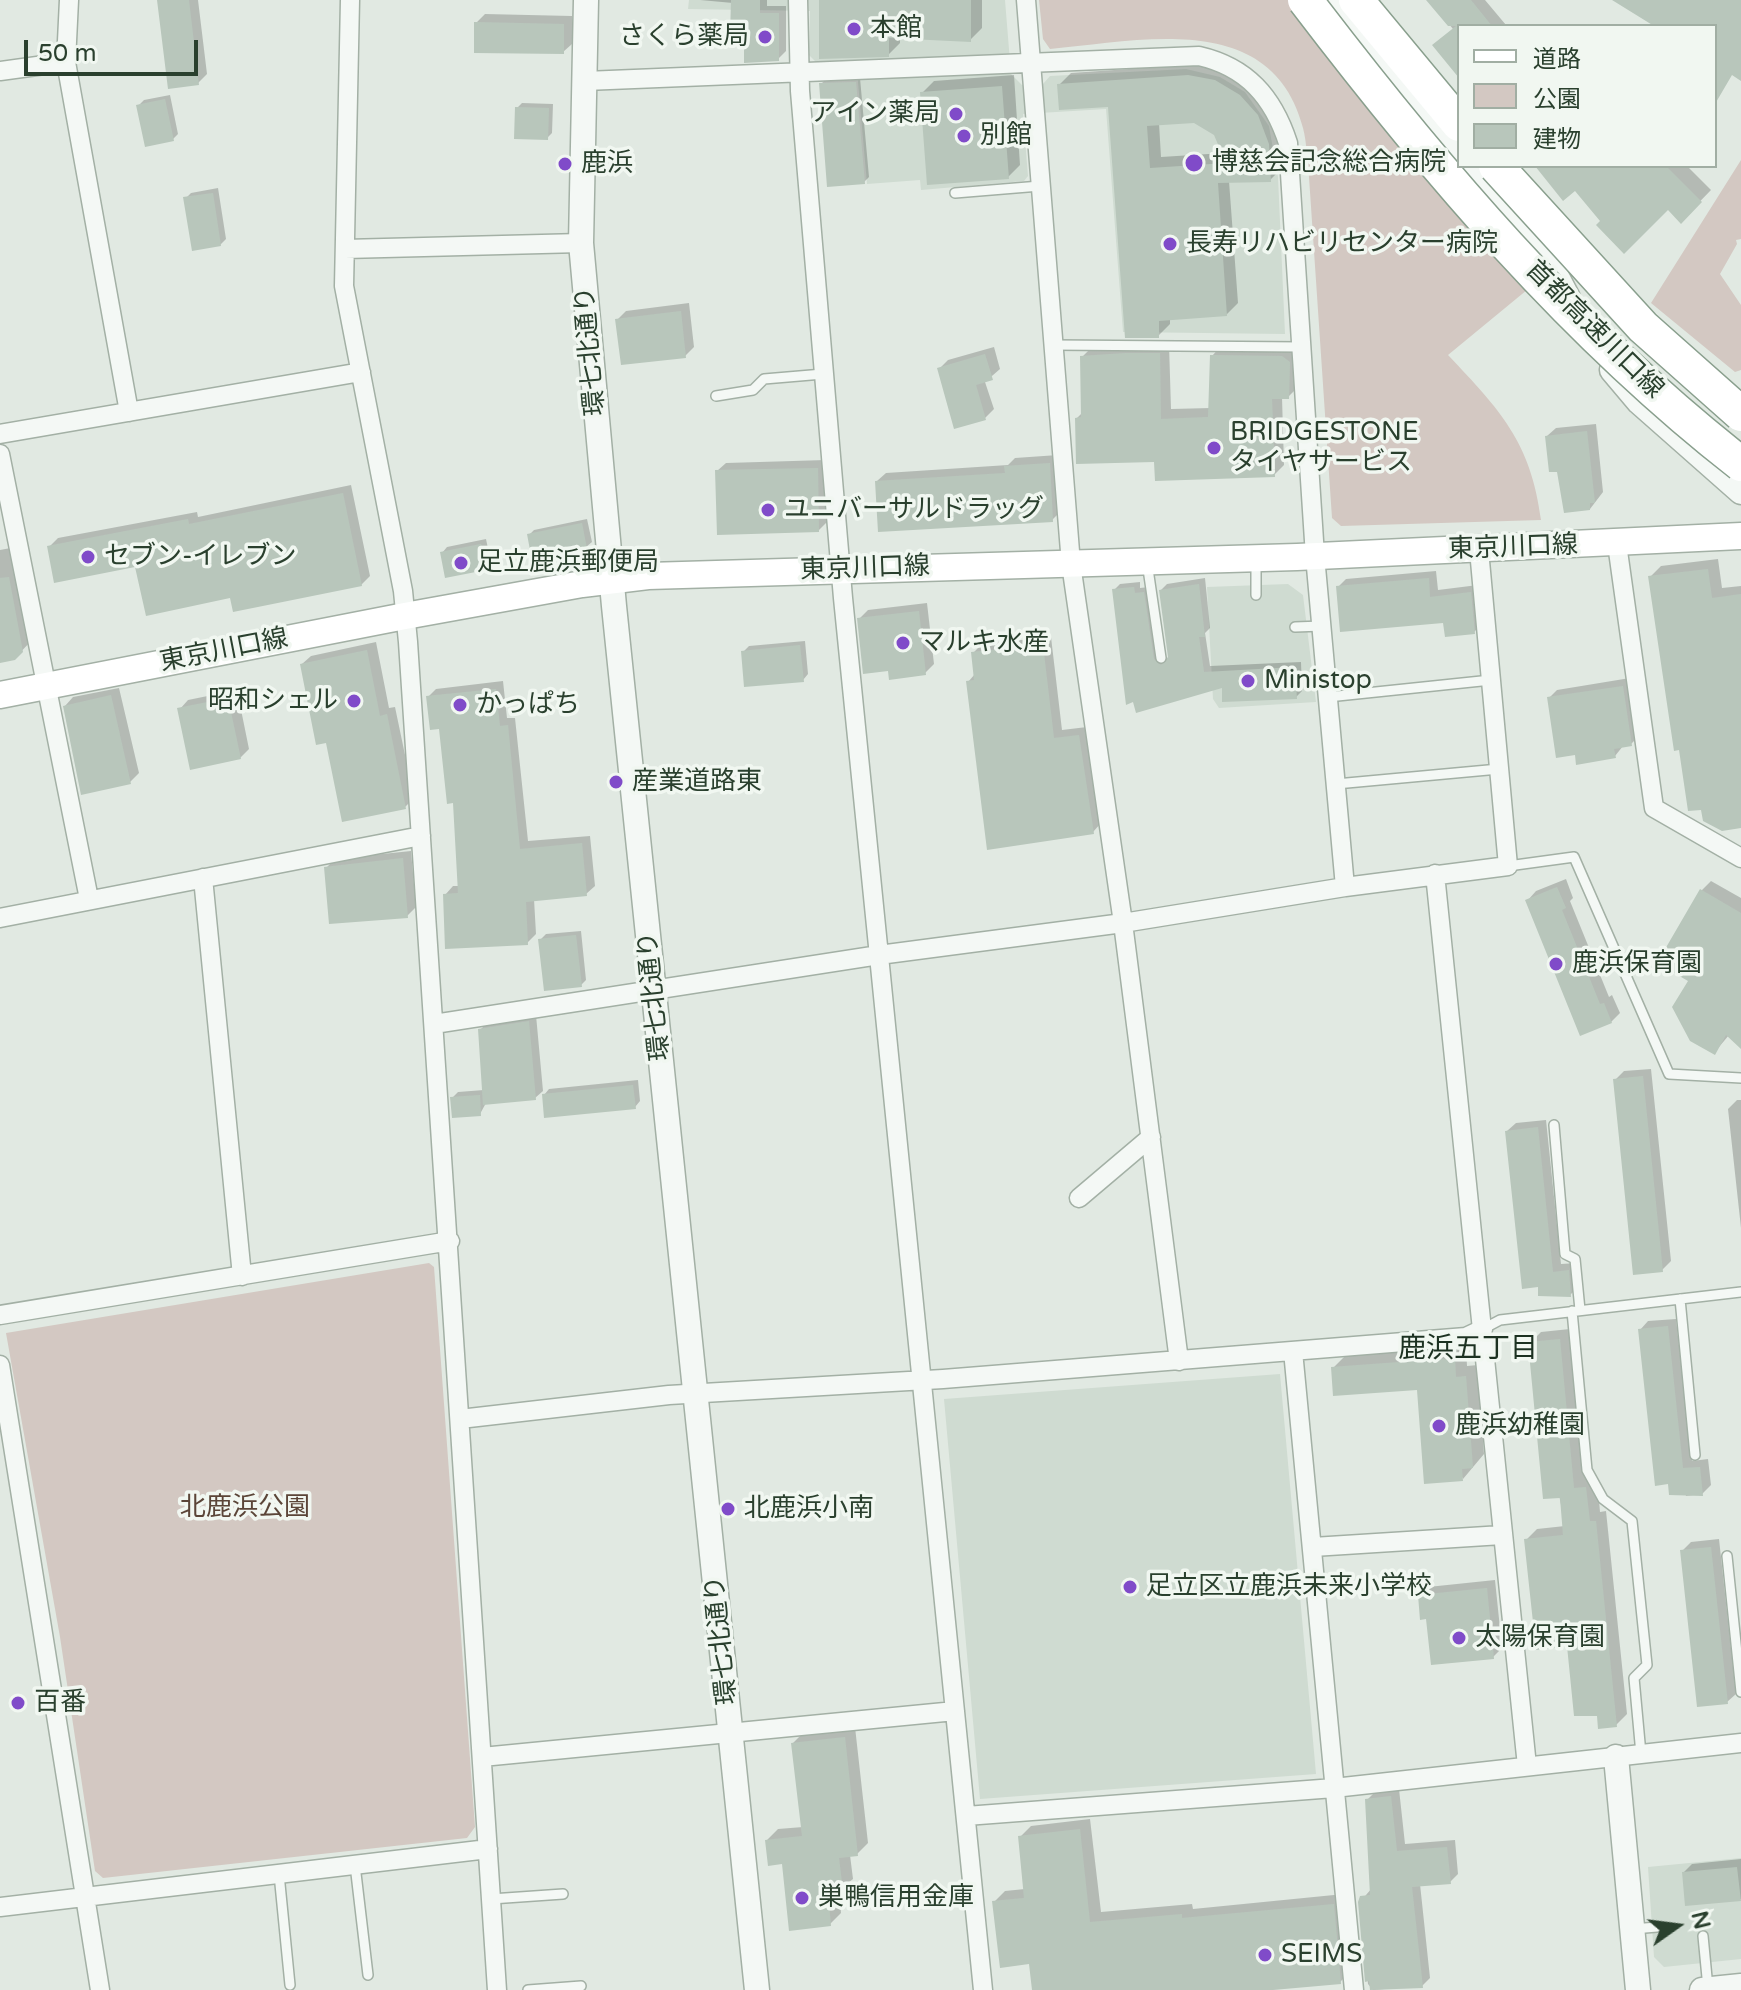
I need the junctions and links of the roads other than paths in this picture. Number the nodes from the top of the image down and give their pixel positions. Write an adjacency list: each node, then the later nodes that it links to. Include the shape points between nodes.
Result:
1 (69, 0): 10 (street)
2 (350, 0): 21 (street)
3 (586, 0): 13 (street, 環七北通り)
4 (798, 0): 12 (street)
5 (1026, 0): 9 (street)
6 (1305, 0): 33 (highway, 首都高速川口線, bridge, via 1427,152 1517,252 1615,354)
7 (1333, 0): 15 (street)
8 (1356, 0): 14 (highway)
9 (1032, 61): 12 (street); 18 (street); 24 (street, via 1199,56 1237,69 1254,83 1272,103 1288,143)
10 (66, 62): 11 (street); 29 (street)
11 (0, 71)
12 (798, 72): 13 (street); 26 (street)
13 (585, 81): 20 (street, 環七北通り)
14 (1457, 122)
15 (1457, 152)
16 (1471, 168): 22 (street)
17 (1498, 168): 30 (highway, 首都高速川口線, bridge, via 1643,327)
18 (1040, 186): 19 (lane); 23 (street)
19 (955, 193)
20 (581, 243): 21 (street); 43 (street, 環七北通り)
21 (345, 249): 25 (street, via 344,286)
22 (1544, 252): 27 (street, via 1646,316); 34 (street, via 1599,354 1639,402)
23 (1054, 345): 24 (lane); 41 (street)
24 (1301, 347): 38 (street)
25 (361, 372): 29 (street); 45 (street)
26 (823, 374): 28 (lane, via 764,379 753,390); 42 (street)
27 (1741, 393)
28 (716, 396)
29 (129, 412): 31 (street)
30 (1741, 414)
31 (0, 434)
32 (0, 454): 50 (street)
33 (1741, 464)
34 (1741, 492)
35 (1741, 536): 36 (main road, 東京川口線)
36 (1617, 544): 37 (main road, 東京川口線); 56 (street, via 1654,808)
37 (1479, 550): 38 (main road, 東京川口線); 49 (street)
38 (1315, 556): 39 (main road, 東京川口線); 46 (street)
39 (1256, 558): 40 (main road, 東京川口線); 44 (lane)
40 (1147, 561): 41 (main road, 東京川口線); 48 (lane)
41 (1071, 564): 42 (main road, 東京川口線); 63 (street)
42 (841, 569): 43 (main road, 東京川口線); 64 (street)
43 (612, 580): 45 (main road, 東京川口線); 65 (street, 環七北通り)
44 (1256, 595)
45 (405, 616): 50 (main road, 東京川口線); 55 (street)
46 (1322, 626): 47 (lane); 52 (street)
47 (1295, 627)
48 (1161, 658)
49 (1491, 680): 52 (lane); 53 (street)
50 (45, 687): 51 (main road, 東京川口線); 61 (street)
51 (0, 695)
52 (1328, 697): 54 (street)
53 (1499, 769): 54 (lane); 57 (street)
54 (1336, 784): 60 (street)
55 (421, 836): 59 (street); 66 (street)
56 (1741, 858)
57 (1508, 866): 58 (street); 67 (lane, via 1574,857 1669,1074)
58 (1435, 874): 60 (street); 77 (street)
59 (203, 878): 61 (street); 72 (street)
60 (1345, 887): 63 (street)
61 (89, 899): 62 (street)
62 (0, 918)
63 (1123, 923): 64 (street); 69 (street)
64 (879, 955): 65 (street); 81 (street)
65 (654, 990): 66 (street); 82 (street, 環七北通り)
66 (434, 1024): 71 (street)
67 (1741, 1078)
68 (1554, 1125): 75 (lane, via 1565,1254 1575,1259)
69 (1151, 1137): 70 (street); 79 (street)
70 (1079, 1198)
71 (450, 1241): 72 (street); 83 (street)
72 (242, 1276): 76 (street)
73 (1741, 1292): 74 (lane)
74 (1680, 1299): 75 (lane); 84 (lane)
75 (1576, 1310): 77 (lane, via 1500,1320); 92 (lane, via 1587,1470 1603,1499 1632,1521 1647,1665 1634,1678)
76 (0, 1315)
77 (1483, 1329): 78 (street, via 1466,1337); 85 (street)
78 (1293, 1351): 79 (street); 86 (street)
79 (1179, 1361): 81 (street)
80 (0, 1365): 102 (street)
81 (923, 1381): 82 (street); 89 (street)
82 (698, 1394): 83 (street); 90 (street, 環七北通り)
83 (460, 1419): 93 (street)
84 (1695, 1455)
85 (1502, 1535): 86 (street); 95 (street)
86 (1313, 1547): 96 (street)
87 (1727, 1556): 88 (lane)
88 (1741, 1692)
89 (955, 1711): 90 (street); 97 (street)
90 (731, 1733): 93 (street); 114 (street, 環七北通り)
91 (1741, 1743): 92 (street)
92 (1641, 1754): 94 (street)
93 (482, 1757): 98 (street)
94 (1616, 1757): 95 (street); 117 (street, via 1645,1928)
95 (1527, 1766): 96 (street)
96 (1334, 1788): 97 (street); 116 (street)
97 (966, 1816): 115 (street)
98 (488, 1849): 99 (street); 103 (street)
99 (355, 1865): 100 (street); 106 (lane)
100 (279, 1874): 102 (street); 107 (lane)
101 (563, 1894): 103 (lane)
102 (84, 1897): 104 (street); 111 (street)
103 (491, 1899): 112 (street)
104 (0, 1907)
105 (1703, 1936): 110 (lane)
106 (368, 1975)
107 (290, 1985)
108 (581, 1986): 113 (lane)
109 (1741, 1986): 110 (street)
110 (1708, 1989): 118 (street)
111 (100, 1990)
112 (497, 1990)
113 (528, 1990)
114 (757, 1990)
115 (983, 1990)
116 (1354, 1990)
117 (1638, 1990)
118 (1702, 1990)

